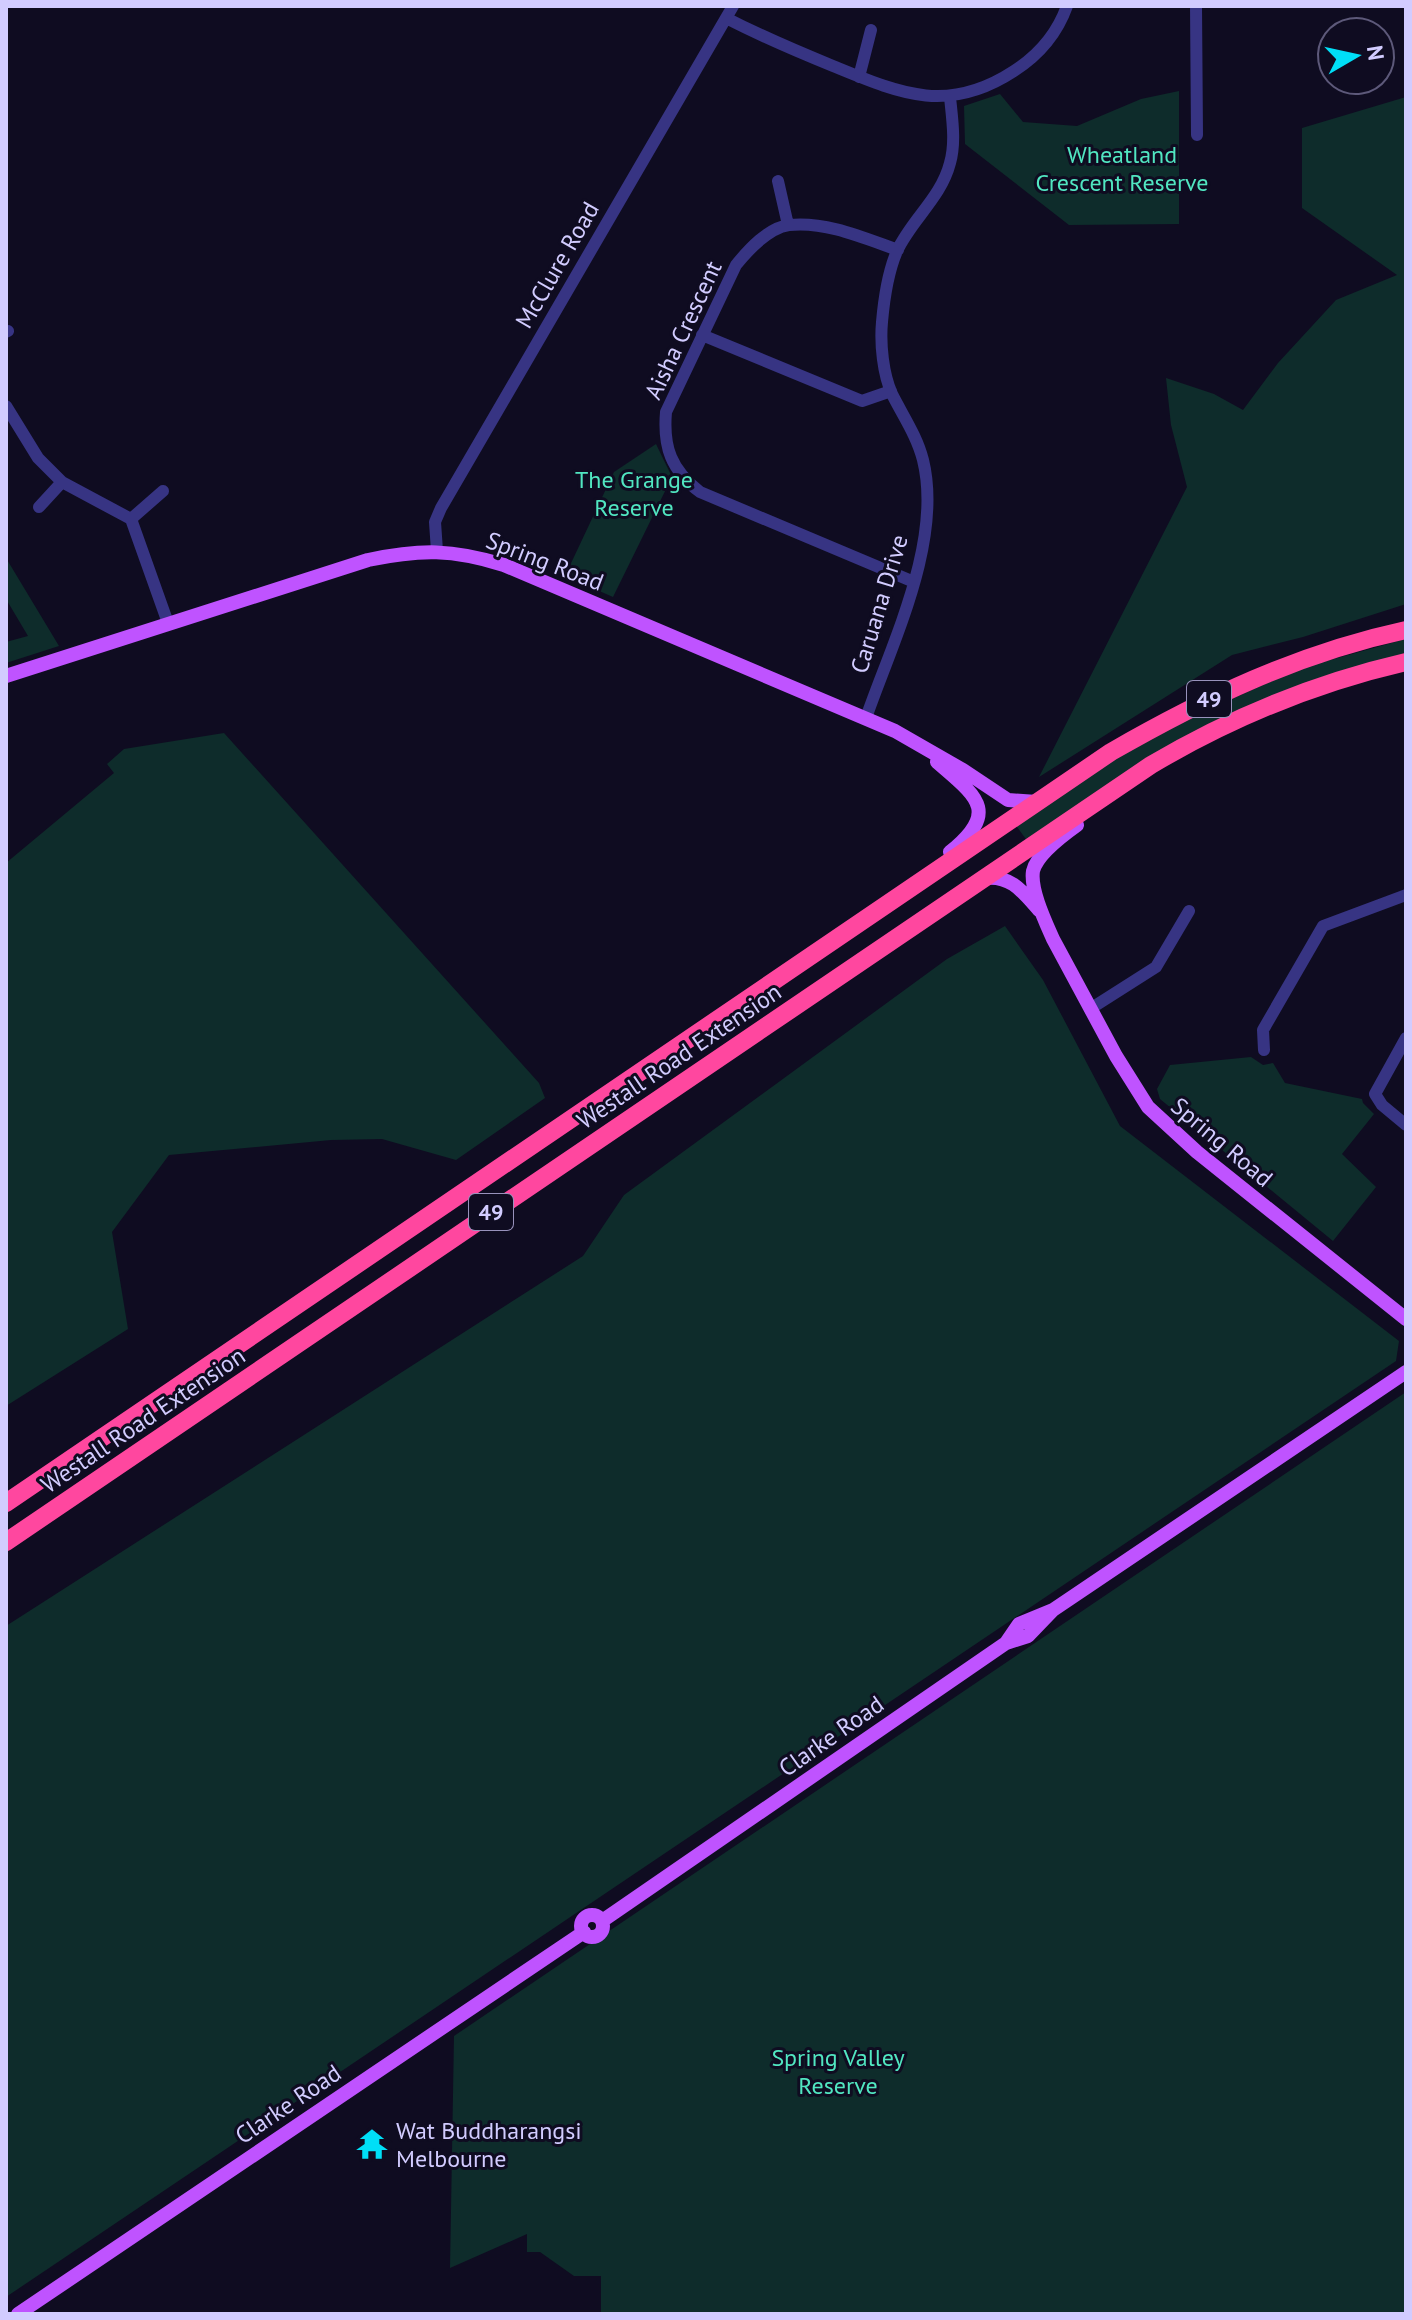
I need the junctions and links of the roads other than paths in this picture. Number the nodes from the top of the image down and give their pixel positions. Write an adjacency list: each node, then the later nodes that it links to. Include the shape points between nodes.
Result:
1 (1067, 6): 6 (street, via 1054,34 1022,66 984,87)
2 (1196, 6): 7 (street)
3 (729, 12): 5 (street, via 770,41); 18 (street, McClure Road, via 441,508 435,522)
4 (871, 30): 5 (street)
5 (859, 77): 6 (street, via 919,96)
6 (950, 97): 10 (street, Caruana Drive, via 951,161 941,190)
7 (1197, 135)
8 (778, 181): 9 (street)
9 (788, 225): 10 (street, via 826,227); 11 (street, Aisha Crescent, via 752,246 736,265)
10 (898, 250): 12 (street, Caruana Drive, via 881,325)
11 (702, 335): 12 (street, via 862,401); 19 (street, Aisha Crescent, via 666,412 670,457 683,479 700,492)
12 (891, 391): 19 (street, Caruana Drive, via 914,434 928,495)
13 (6, 406): 14 (street, via 38,458)
14 (62, 482): 16 (street); 17 (street)
15 (163, 491): 17 (street)
16 (39, 507)
17 (131, 519): 20 (street)
18 (437, 551): 20 (main road, Spring Road, via 368,560); 24 (main road, Spring Road, via 504,565)
19 (914, 582): 24 (street, Caruana Drive)
20 (168, 623): 23 (main road, Spring Road)
21 (1403, 630): 27 (highway, Westall Road Extension / 49, via 1325,651 1237,685 1111,752)
22 (1406, 662): 26 (highway, Westall Road Extension / 49, via 1287,697)
23 (6, 676)
24 (866, 718): 25 (main road, Spring Road)
25 (916, 743): 27 (main road, Spring Road, via 1008,800); 30 (main road, Spring Road, via 971,794 979,816 964,841)
26 (1178, 749): 28 (highway, Westall Road Extension / 49); 32 (main road, Spring Road, via 1047,851 1033,878)
27 (1037, 802): 30 (highway, Westall Road Extension / 49)
28 (983, 879): 32 (main road, Spring Road, via 1001,877 1014,884); 40 (highway, Westall Road Extension / 49)
29 (1406, 895): 35 (street, via 1323,926 1263,1030)
30 (885, 905): 39 (highway, Westall Road Extension / 49)
31 (1189, 911): 33 (street, via 1156,967)
32 (1042, 914): 33 (main road, Spring Road)
33 (1090, 1009): 37 (main road, Spring Road, via 1135,1090 1169,1129)
34 (1406, 1038): 36 (street, via 1375,1094)
35 (1264, 1050)
36 (1406, 1125)
37 (1405, 1319)
38 (1404, 1375): 41 (main road, Clarke Road, via 1053,1610 1028,1636 1006,1643 602,1921 599,1934 584,1932)
39 (6, 1503)
40 (6, 1542)
41 (18, 2314)

